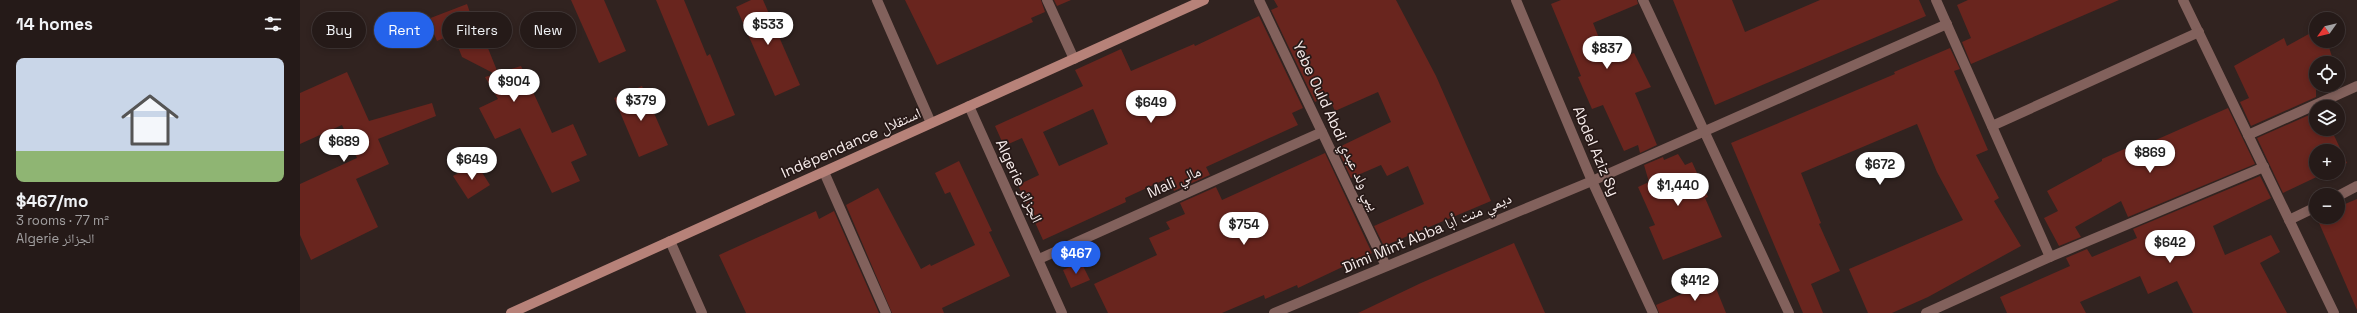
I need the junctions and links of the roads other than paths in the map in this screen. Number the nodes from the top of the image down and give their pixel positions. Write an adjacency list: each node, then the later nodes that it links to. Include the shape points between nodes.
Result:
1 (877, 0): 14 (street)
2 (1046, 0): 11 (street)
3 (1204, 0): 11 (street, Indépendance استقلال)
4 (1260, 0): 17 (street, Yebe Ould Abdi يبي ولد عبدي)
5 (1516, 0): 21 (street, Abdel Aziz Sy)
6 (1643, 0): 16 (street)
7 (1936, 0): 9 (street)
8 (2183, 0): 10 (street)
9 (1947, 24): 15 (street); 16 (street, Dimi Mint Abba ديمي منت أبا)
10 (2199, 32): 15 (street); 18 (street)
11 (1074, 59): 13 (street, Indépendance استقلال)
12 (2357, 86): 18 (street)
13 (969, 106): 14 (street, Indépendance استقلال); 28 (street, Algerie الجزائر)
14 (931, 123): 20 (street, Indépendance استقلال)
15 (1992, 126): 27 (street)
16 (1703, 130): 21 (street, Dimi Mint Abba ديمي منت أبا); 38 (street)
17 (1322, 132): 28 (street, Mali مالي); 29 (street, Yebe Ould Abdi يبي ولد عبدي)
18 (2248, 134): 19 (street)
19 (2264, 167): 25 (street); 27 (street)
20 (824, 172): 26 (street, Indépendance استقلال); 34 (street)
21 (1592, 181): 29 (street, Dimi Mint Abba ديمي منت أبا); 37 (street, Abdel Aziz Sy)
22 (2357, 186): 23 (street)
23 (2345, 192)
24 (2309, 210): 25 (street)
25 (2289, 220): 39 (street)
26 (670, 241): 32 (street, Indépendance استقلال); 33 (street)
27 (2050, 257): 31 (street)
28 (1039, 260): 35 (street, Algerie الجزائر)
29 (1386, 266): 30 (street, Dimi Mint Abba ديمي منت أبا)
30 (1295, 309): 36 (street, Dimi Mint Abba ديمي منت أبا)
31 (1929, 312)
32 (511, 313)
33 (702, 313)
34 (886, 313)
35 (1062, 313)
36 (1274, 313)
37 (1653, 313)
38 (1789, 313)
39 (2334, 313)

